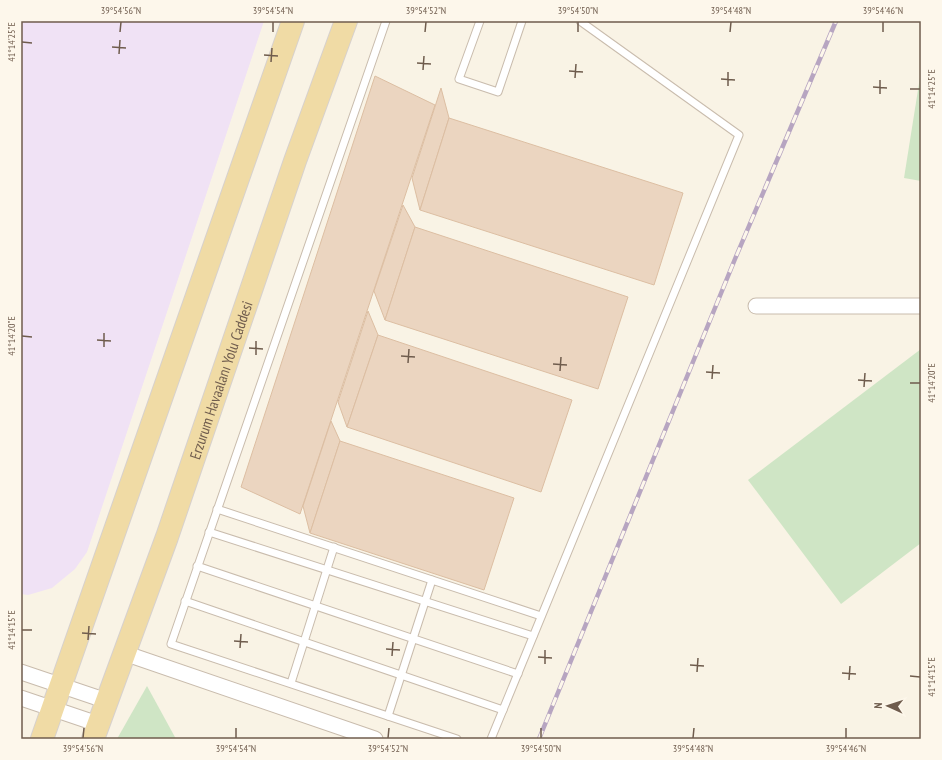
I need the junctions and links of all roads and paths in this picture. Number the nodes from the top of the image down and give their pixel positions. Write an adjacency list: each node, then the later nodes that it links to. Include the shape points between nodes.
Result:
1 (293, 21): 27 (main road)
2 (346, 21): 22 (main road, Erzurum Havaalanı Yolu Caddesi, via 295,161 167,537)
3 (386, 21): 9 (lane)
4 (480, 21): 5 (lane, via 459,78 498,92)
5 (522, 21)
6 (580, 21): 18 (lane, via 738,135)
7 (756, 306): 8 (street)
8 (921, 306)
9 (217, 509): 10 (lane); 11 (lane)
10 (209, 532): 12 (lane); 13 (lane)
11 (334, 547): 13 (lane); 14 (lane)
12 (197, 566): 15 (lane); 17 (lane)
13 (327, 570): 16 (lane); 17 (lane)
14 (432, 580): 16 (lane); 18 (lane)
15 (185, 601): 21 (lane); 26 (lane, via 171,644)
16 (425, 601): 19 (lane); 20 (lane)
17 (316, 606): 20 (lane); 21 (lane)
18 (541, 616): 19 (lane)
19 (533, 636): 24 (lane)
20 (413, 639): 24 (lane); 25 (lane)
21 (304, 642): 25 (lane); 26 (lane)
22 (124, 653): 29 (main road, Erzurum Havaalanı Yolu Caddesi); 35 (street)
23 (21, 672): 27 (street)
24 (518, 674): 31 (lane)
25 (402, 675): 31 (lane); 32 (lane)
26 (291, 683): 32 (lane)
27 (60, 685): 29 (street); 30 (main road)
28 (21, 698): 30 (street)
29 (107, 701): 33 (main road, Erzurum Havaalanı Yolu Caddesi)
30 (52, 708): 33 (street); 34 (main road)
31 (503, 710): 37 (lane)
32 (388, 716): 36 (lane)
33 (96, 732)
34 (42, 739)
35 (375, 739)
36 (457, 739)
37 (491, 739)

